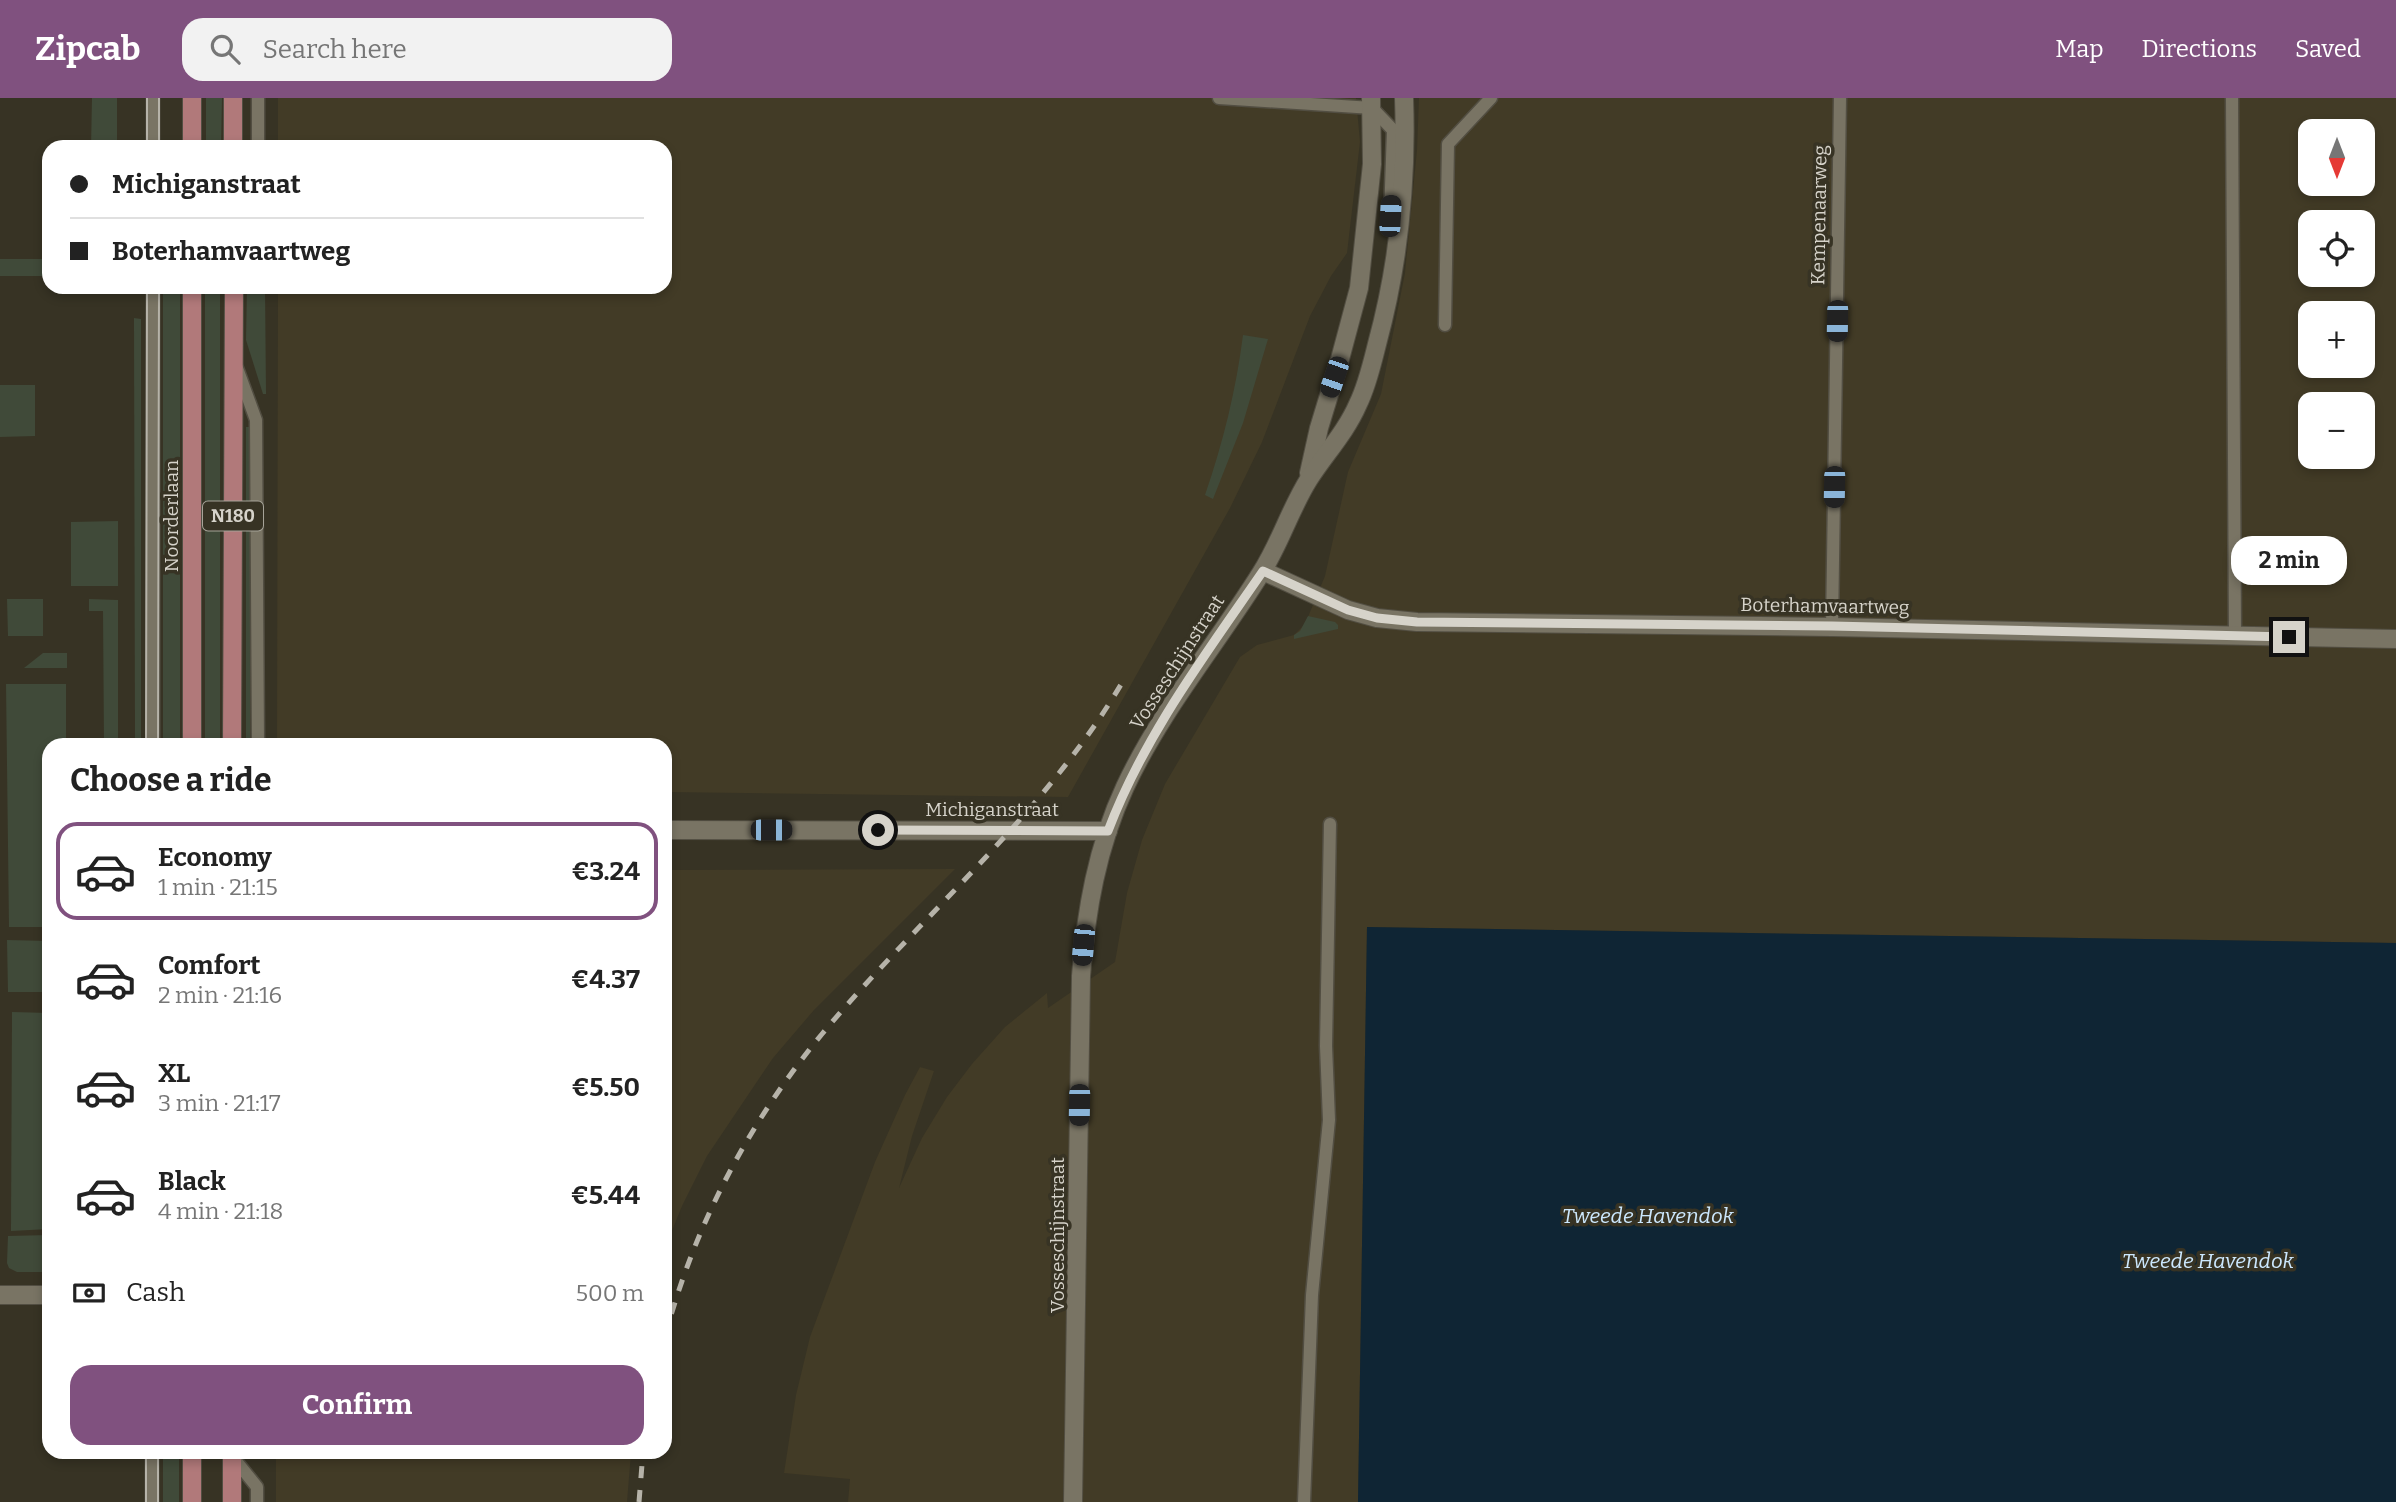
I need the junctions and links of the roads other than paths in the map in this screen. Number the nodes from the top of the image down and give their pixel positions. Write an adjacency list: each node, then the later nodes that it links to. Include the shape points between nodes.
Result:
1 (153, 98): 11 (lane)
2 (192, 98): 12 (main road)
3 (233, 98): 13 (main road)
4 (258, 98): 14 (lane)
5 (1219, 98): 10 (lane)
6 (1404, 98): 15 (street, Vosseschijnstraat, via 1406,156)
7 (1491, 98): 19 (lane, via 1448,144)
8 (1840, 98): 23 (lane, Kempenaarweg)
9 (2232, 98): 24 (lane)
10 (1374, 101): 15 (lane, via 1393,130 1390,216); 21 (street, Vosseschijnstraat, via 1371,187 1359,288)
11 (153, 140)
12 (192, 140)
13 (233, 140)
14 (258, 140)
15 (1398, 246): 21 (street, Vosseschijnstraat, via 1359,404)
16 (153, 294): 26 (lane)
17 (192, 294): 27 (main road, Noorderlaan / N180)
18 (234, 294): 20 (main road, N180)
19 (1444, 325)
20 (234, 361): 28 (main road, N180); 29 (lane, via 256,420)
21 (1308, 480): 22 (street, Vosseschijnstraat)
22 (1263, 571): 23 (street, Boterhamvaartweg, via 1348,610 1377,618); 32 (street, Vosseschijnstraat, via 1159,724)
23 (1832, 626): 24 (street, Boterhamvaartweg)
24 (2235, 636): 25 (street, Boterhamvaartweg)
25 (2396, 639)
26 (153, 738)
27 (192, 738)
28 (232, 738)
29 (258, 738)
30 (1330, 824): 44 (lane, via 1329,1120 1312,1295)
31 (672, 830): 32 (street, Michiganstraat)
32 (1108, 831): 43 (street, Vosseschijnstraat, via 1089,899 1081,976)
33 (0, 1295): 34 (street)
34 (42, 1295)
35 (152, 1459): 39 (lane)
36 (192, 1459): 40 (main road)
37 (232, 1459): 41 (main road)
38 (236, 1459): 42 (lane, via 257,1487)
39 (152, 1502)
40 (192, 1502)
41 (232, 1502)
42 (257, 1502)
43 (1073, 1502)
44 (1304, 1502)

